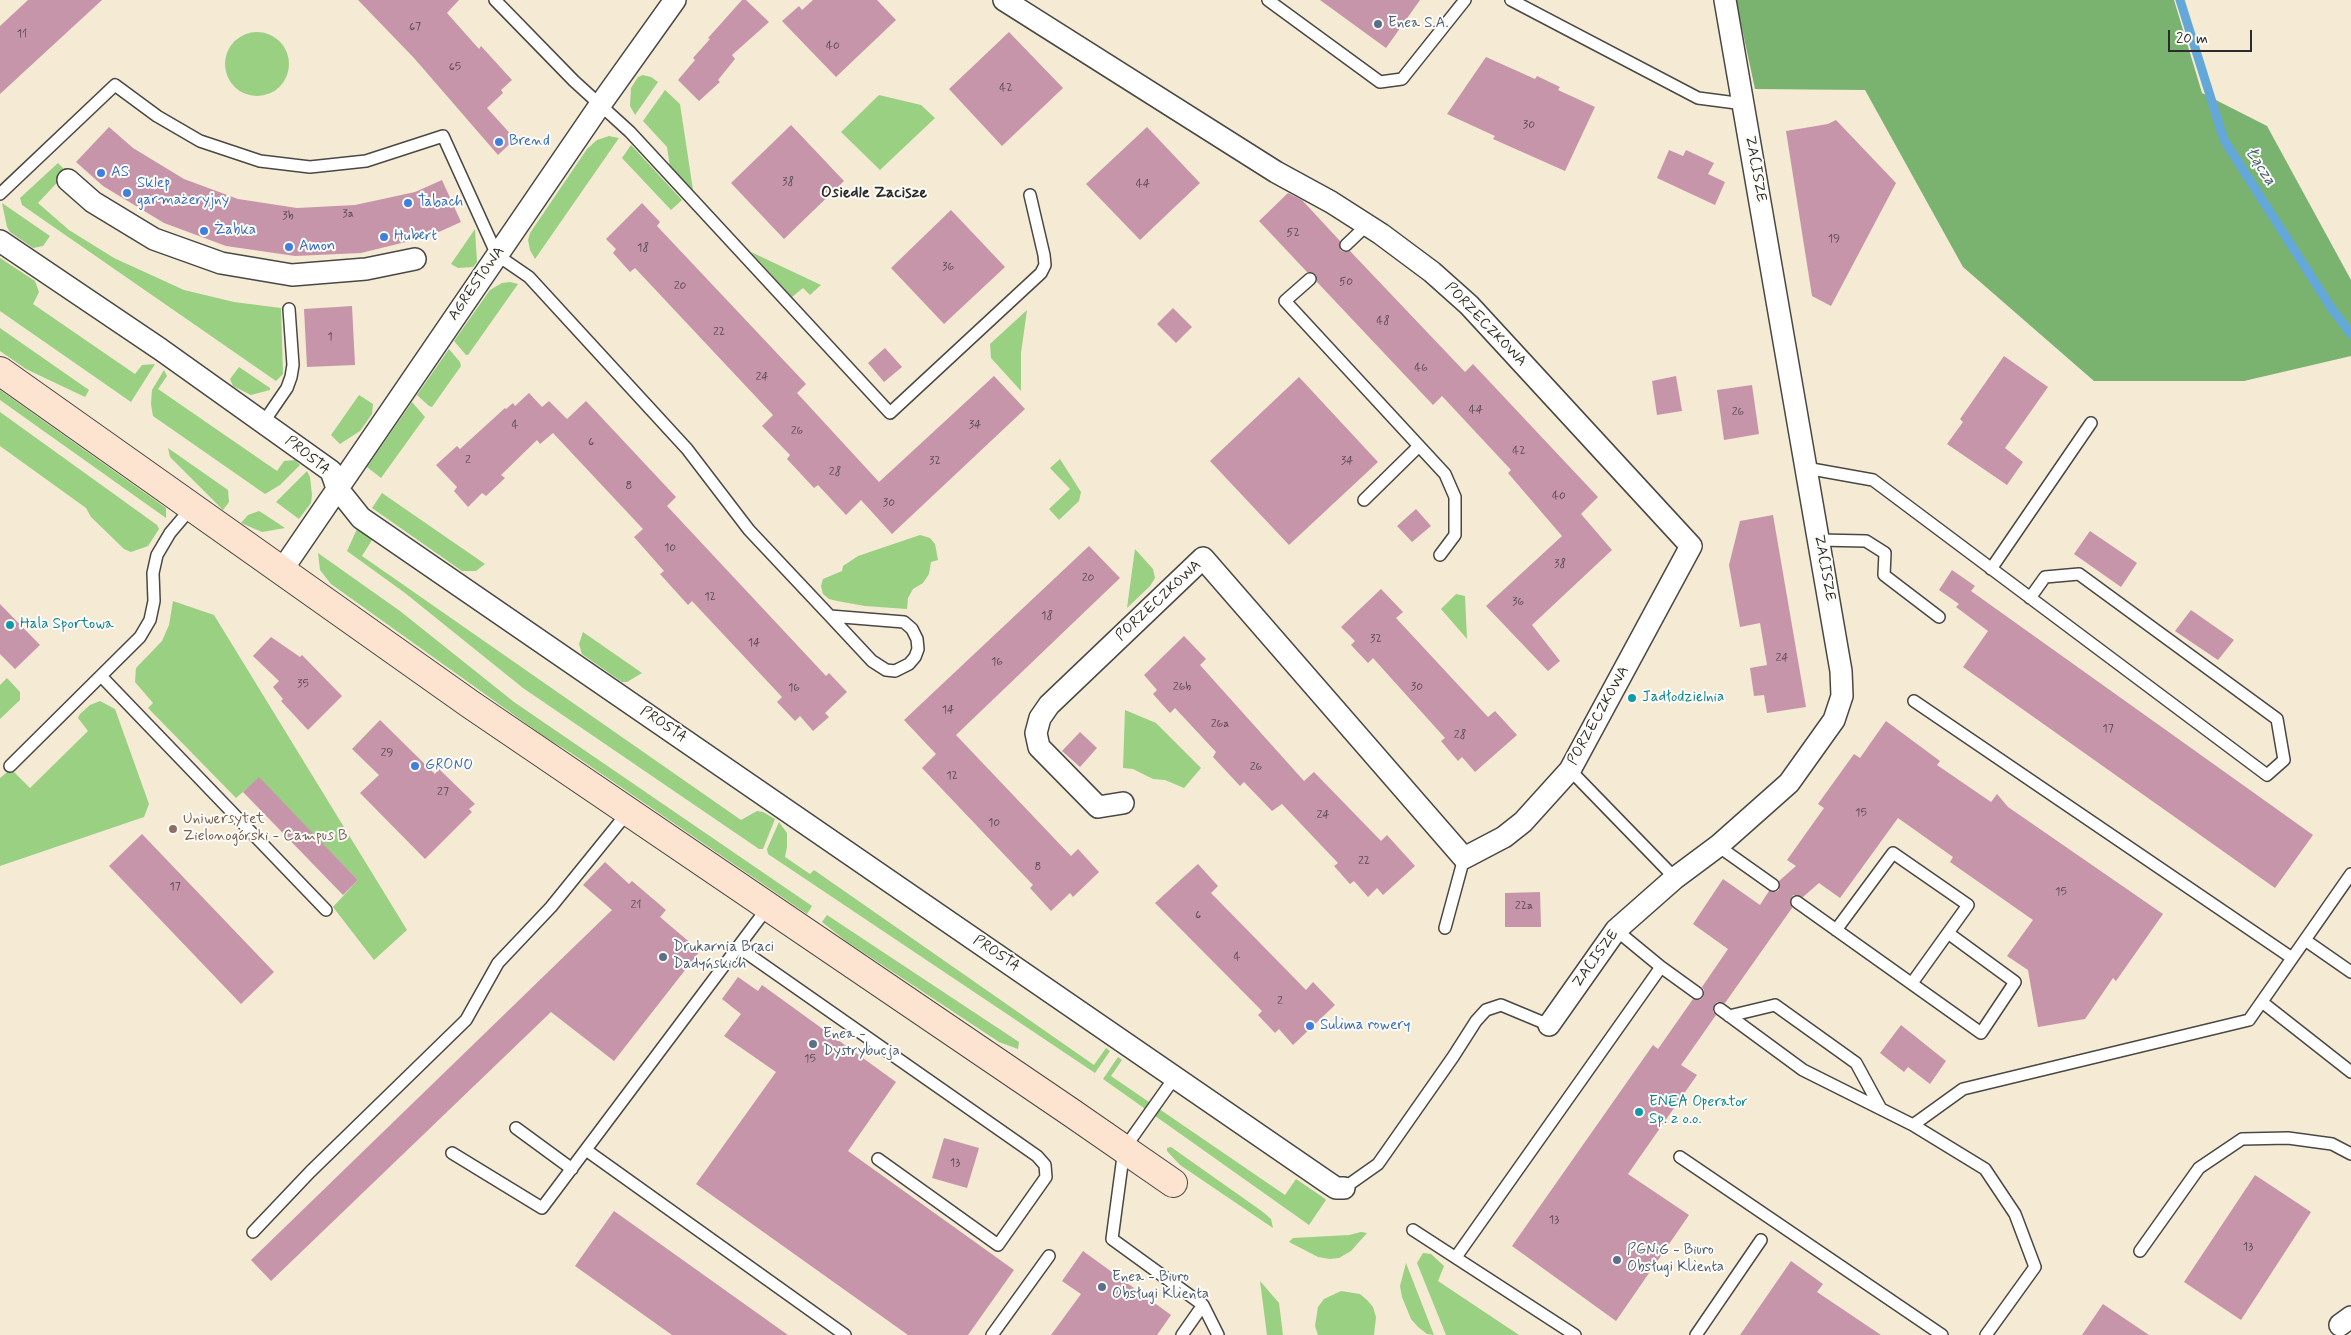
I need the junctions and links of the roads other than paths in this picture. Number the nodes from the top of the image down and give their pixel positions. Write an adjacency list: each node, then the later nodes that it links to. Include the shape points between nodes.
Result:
1 (495, 0): 11 (lane)
2 (675, 0): 11 (street, AGRESTOWA)
3 (1004, 0): 15 (street, PORZECZKOWA, via 1276,172)
4 (1268, 0): 5 (lane, via 1380,82 1402,80)
5 (1465, 0)
6 (1511, 0): 9 (lane)
7 (1529, 0): 9 (lane)
8 (1725, 0): 10 (street, ZACISZE)
9 (1534, 12): 10 (lane, via 1698,98)
10 (1744, 104): 26 (street, ZACISZE)
11 (600, 105): 14 (lane, via 630,132 890,413 1041,273 1045,265 1044,255); 18 (street, AGRESTOWA)
12 (68, 180): 19 (street, via 93,202 154,239 220,263 292,275 366,269)
13 (0, 194): 18 (lane, via 115,85 157,116 200,141 260,161 310,167 366,161 443,136)
14 (1030, 195)
15 (1367, 225): 17 (lane); 40 (street, PORZECZKOWA, via 1432,272 1469,305 1691,546)
16 (0, 241): 23 (street, PROSTA)
17 (1346, 245)
18 (498, 255): 27 (street, AGRESTOWA); 35 (lane, via 529,277 680,441 749,530)
19 (415, 259)
20 (1310, 279): 25 (lane, via 1286,302)
21 (289, 309): 23 (lane, via 291,377)
22 (0, 371): 29 (street)
23 (263, 423): 27 (street, PROSTA, via 331,471)
24 (2091, 423): 32 (lane)
25 (1419, 446): 28 (lane); 31 (lane, via 1445,474 1455,497 1455,535)
26 (1806, 468): 30 (street, ZACISZE); 32 (lane, via 1873,480)
27 (337, 488): 33 (street, AGRESTOWA); 65 (street, PROSTA, via 361,518)
28 (1364, 500)
29 (192, 507): 33 (street); 37 (lane, via 157,555 150,620 140,637)
30 (1819, 540): 36 (lane, via 1866,541 1885,553 1884,575); 43 (street, ZACISZE, via 1841,672 1842,696 1834,720 1789,784)
31 (1440, 555)
32 (1991, 569): 34 (lane)
33 (282, 570): 42 (street)
34 (2030, 598): 34 (lane, via 2266,776 2284,760 2276,720 2079,574 2045,577)
35 (830, 616): 35 (lane, via 904,622 917,639 915,657 902,669 886,670 872,661)
36 (1939, 617)
37 (101, 676): 39 (lane); 50 (lane)
38 (1914, 701): 57 (lane)
39 (10, 766)
40 (1570, 770): 44 (street, PORZECZKOWA, via 1523,822 1504,837); 46 (lane)
41 (1123, 803): 44 (street, PORZECZKOWA, via 1098,807 1039,747 1036,733 1040,718 1049,705 1203,558)
42 (628, 812): 49 (street); 79 (lane, via 551,907 498,964 466,1020)
43 (1718, 846): 46 (street, ZACISZE); 47 (lane)
44 (1464, 858): 51 (lane)
45 (2351, 874): 55 (lane)
46 (1675, 878): 52 (street, ZACISZE)
47 (1774, 885)
48 (1797, 902): 53 (lane)
49 (768, 907): 56 (lane); 69 (street)
50 (326, 910)
51 (1445, 928)
52 (1616, 930): 58 (lane); 63 (street, ZACISZE)
53 (1836, 930): 54 (lane, via 1893,853 1968,905); 60 (lane)
54 (1948, 933): 60 (lane); 60 (lane, via 2015,982 1982,1032)
55 (2305, 940): 57 (lane); 59 (lane)
56 (738, 947): 70 (lane); 74 (lane, via 1037,1156 1045,1165 1046,1177 998,1245)
57 (2292, 958): 62 (lane)
58 (1661, 967): 61 (lane); 83 (lane)
59 (2351, 972)
60 (1912, 983)
61 (1697, 994)
62 (2262, 1002): 64 (lane); 67 (lane, via 2249,1020 1963,1089)
63 (1549, 1025): 77 (lane, via 1501,1005 1486,1010 1378,1164)
64 (2351, 1072)
65 (1175, 1078): 69 (lane); 77 (street, PROSTA, via 1336,1188)
66 (1881, 1109): 66 (lane, via 1803,1070 1725,1013 1775,1004 1856,1063); 67 (lane)
67 (1913, 1125): 92 (lane, via 1985,1169 2016,1214 2035,1267)
68 (516, 1128): 75 (lane)
69 (1124, 1149): 76 (street); 84 (lane, via 1112,1239)
70 (586, 1150): 75 (lane); 85 (lane)
71 (452, 1153): 75 (lane, via 542,1208)
72 (2351, 1154): 81 (lane, via 2332,1144 2288,1138 2242,1139 2199,1168)
73 (1680, 1157): 91 (lane)
74 (878, 1159)
75 (572, 1169)
76 (1173, 1184)
77 (1344, 1188)
78 (1413, 1230): 83 (lane)
79 (253, 1232)
80 (1760, 1240): 90 (lane)
81 (2140, 1251)
82 (1049, 1256): 86 (lane)
83 (1456, 1257): 89 (lane)
84 (1203, 1304): 87 (lane); 88 (lane)
85 (845, 1335)
86 (992, 1335)
87 (1182, 1335)
88 (1218, 1335)
89 (1575, 1335)
90 (1696, 1335)
91 (1942, 1335)
92 (1986, 1335)

